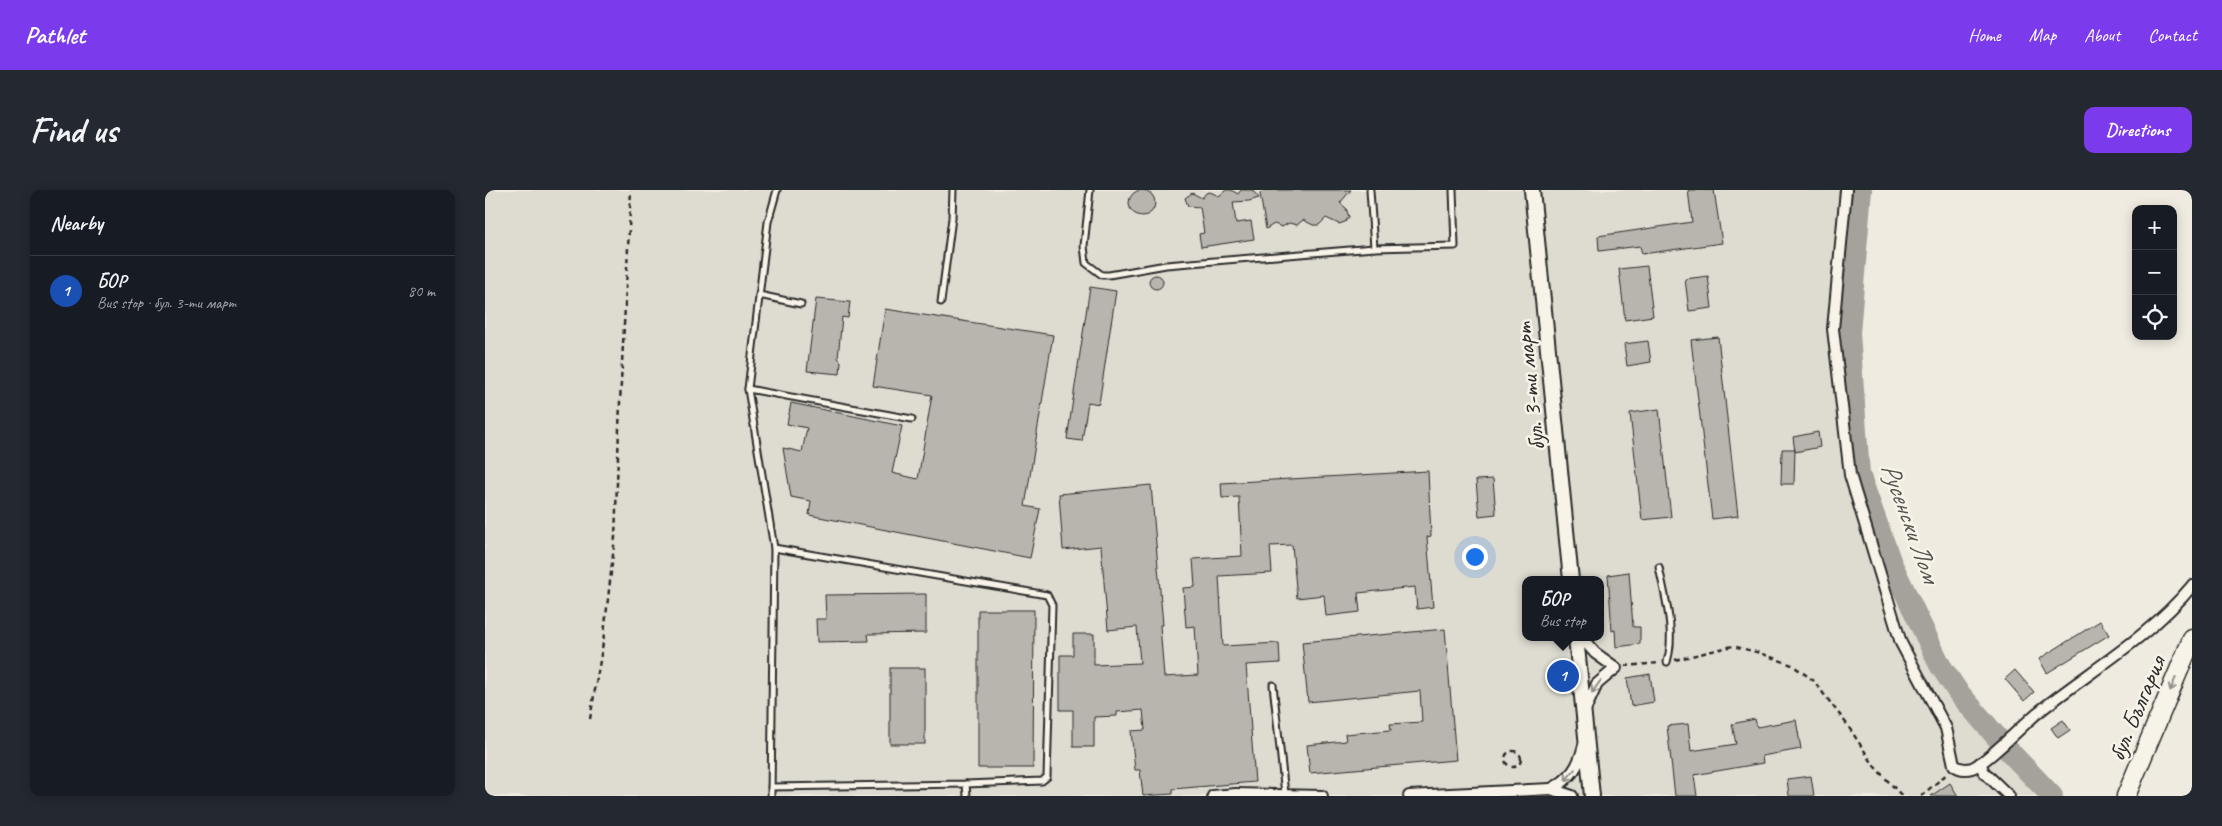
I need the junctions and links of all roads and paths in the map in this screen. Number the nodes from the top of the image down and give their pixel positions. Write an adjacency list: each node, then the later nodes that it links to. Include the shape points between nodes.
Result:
1 (631, 190): 26 (path, via 615,537 603,643)
2 (777, 190): 10 (lane, via 768,222)
3 (953, 190): 11 (lane)
4 (1090, 190): 9 (lane, via 1084,246 1086,263 1102,275 1166,265)
5 (1370, 190): 9 (lane)
6 (1453, 190): 9 (lane, via 1455,246)
7 (1532, 190): 17 (main road, бул. 3-ти март)
8 (1846, 190): 30 (street, via 1833,328 1850,475 1901,644 1946,728)
9 (1374, 248)
10 (759, 295): 12 (lane); 13 (lane)
11 (941, 302)
12 (801, 304)
13 (748, 389): 14 (lane); 15 (lane)
14 (912, 419)
15 (774, 548): 31 (lane, via 1047,595 1052,605 1047,777 1042,781); 32 (lane)
16 (1659, 567): 22 (lane, via 1671,630)
17 (1571, 576)
18 (2192, 586): 28 (street, via 2167,613 2051,702)
19 (2192, 639): 45 (highway, бул. България, one-way to 45)
20 (1577, 641): 25 (main road)
21 (1584, 641): 23 (street)
22 (1667, 662): 23 (path); 42 (path, via 1733,646 1760,652 1792,665 1813,680 1879,772)
23 (1616, 668): 25 (street, one-way to 25, via 1597,684)
24 (1273, 685): 34 (lane)
25 (1584, 712): 27 (main road)
26 (590, 719)
27 (1586, 734): 33 (street, one-way to 33, via 1581,758 1571,775); 41 (main road)
28 (1980, 763): 30 (street, via 1965,769); 44 (street, via 1984,772)
29 (1507, 765): 29 (path, via 1505,758 1508,752 1520,754 1522,760 1519,765)
30 (1953, 765): 43 (path)
31 (966, 784): 32 (lane); 36 (lane)
32 (771, 787): 35 (lane)
33 (1551, 789): 39 (street); 40 (street)
34 (1285, 794): 37 (street); 38 (street)
35 (771, 796)
36 (967, 796)
37 (1213, 796)
38 (1322, 796)
39 (1409, 796)
40 (1572, 796)
41 (1592, 796)
42 (1902, 796)
43 (1921, 796)
44 (2009, 796)
45 (2126, 796)

